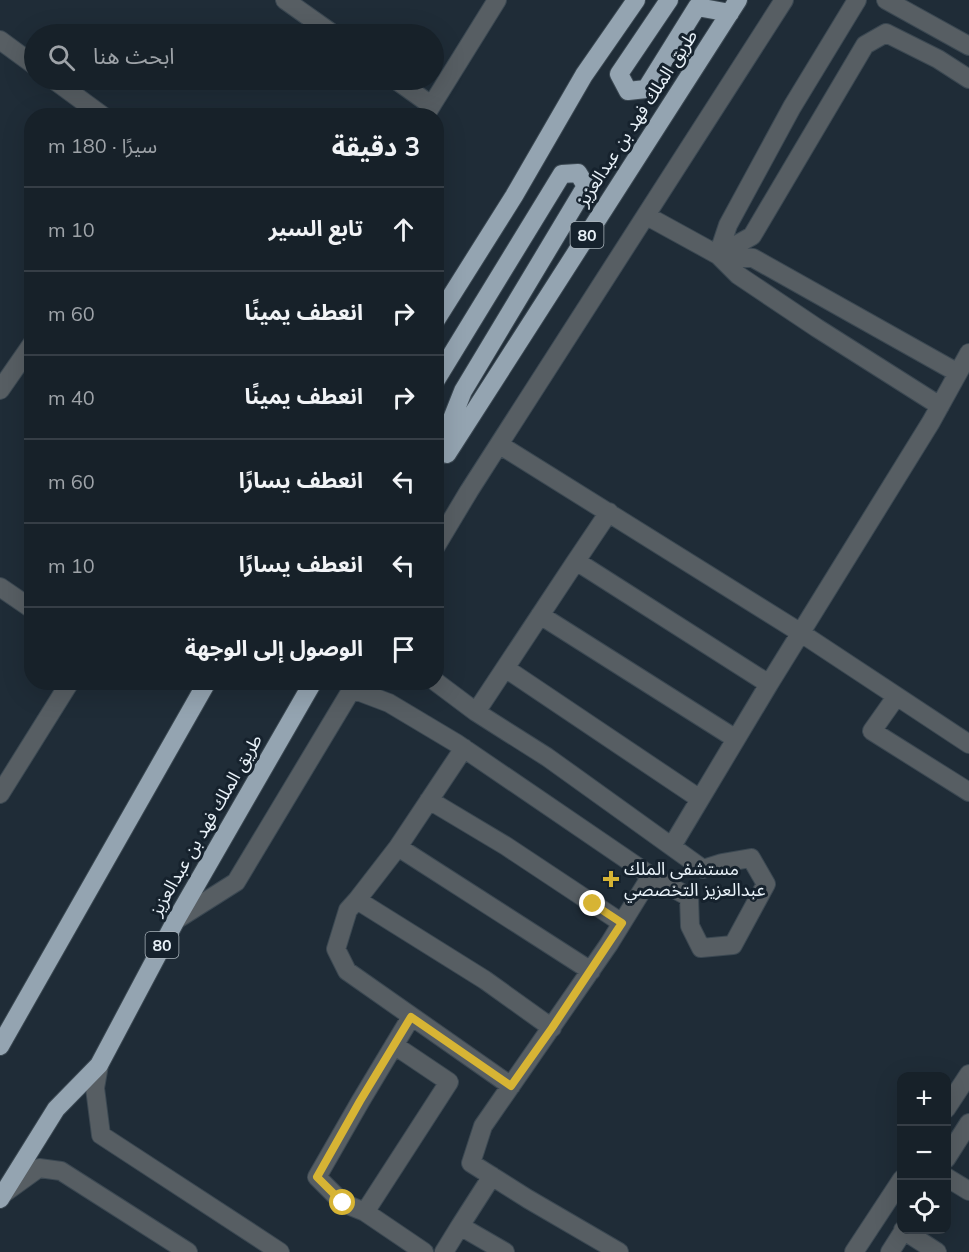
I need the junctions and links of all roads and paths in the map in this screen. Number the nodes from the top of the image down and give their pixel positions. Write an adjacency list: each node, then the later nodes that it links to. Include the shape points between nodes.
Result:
1 (285, 0): 9 (street)
2 (497, 0): 14 (street)
3 (636, 0): 23 (highway, via 584,75)
4 (669, 0): 8 (highway, via 619,74 628,91 646,89 697,8)
5 (784, 0): 21 (street)
6 (857, 0): 22 (street, via 728,225)
7 (886, 0): 11 (street)
8 (734, 6): 32 (highway, طريق الملك فهد بن عبدالعزيز / 80)
9 (319, 24)
10 (0, 40): 12 (street)
11 (969, 46)
12 (24, 58)
13 (969, 79): 22 (street, via 886,33 865,45 752,236)
14 (444, 84)
15 (68, 90): 18 (street)
16 (407, 90): 19 (street)
17 (441, 90): 20 (street)
18 (92, 108)
19 (426, 108)
20 (429, 108)
21 (647, 216): 22 (street); 31 (street)
22 (718, 255): 27 (street, via 753,258); 29 (street, via 738,275)
23 (444, 307)
24 (969, 353): 27 (street)
25 (24, 356): 28 (street)
26 (444, 367): 30 (highway, via 562,174 578,173 586,186 463,391)
27 (958, 373): 29 (street)
28 (0, 390)
29 (940, 406): 39 (street)
30 (444, 439)
31 (500, 445): 33 (street); 34 (street)
32 (444, 459)
33 (609, 512): 35 (street); 39 (street)
34 (444, 533)
35 (576, 561): 38 (street); 41 (street)
36 (0, 587): 37 (street)
37 (24, 604)
38 (540, 615): 40 (street); 50 (street)
39 (801, 633): 41 (street); 48 (street)
40 (505, 668): 49 (street); 55 (street)
41 (769, 684): 50 (street)
42 (444, 688): 49 (street)
43 (65, 690): 54 (street)
44 (202, 690): 64 (highway)
45 (308, 690): 61 (highway, طريق الملك فهد بن عبدالعزيز / 80)
46 (352, 690): 61 (street, via 236,882)
47 (362, 690): 52 (street)
48 (896, 697): 51 (street); 53 (street, via 872,731)
49 (476, 712): 57 (street)
50 (736, 739): 55 (street)
51 (969, 744)
52 (464, 748): 56 (street); 59 (street)
53 (969, 792)
54 (0, 794)
55 (700, 799): 57 (street)
56 (429, 800): 58 (street); 62 (street)
57 (672, 846): 59 (street, via 703,869 751,858 766,884 733,945 701,948 690,926 689,897)
58 (398, 847): 60 (street); 63 (street)
59 (651, 876): 62 (street)
60 (357, 900): 65 (street, via 348,910 336,949 347,970); 67 (street)
61 (176, 920): 70 (highway, طريق الملك فهد بن عبدالعزيز / 80)
62 (622, 923): 63 (street)
63 (591, 971): 67 (street)
64 (30, 995): 66 (street); 69 (highway)
65 (411, 1017): 68 (street); 72 (street)
66 (0, 1026)
67 (552, 1028): 72 (street)
68 (394, 1045): 81 (street, via 317,1177 343,1203); 81 (street, via 449,1082)
69 (0, 1046)
70 (99, 1065): 80 (highway, طريق الملك فهد بن عبدالعزيز / 80, via 56,1109); 86 (street, via 95,1088 101,1135)
71 (969, 1074): 73 (street)
72 (511, 1086): 76 (street, via 483,1126 471,1163)
73 (951, 1101)
74 (969, 1123): 75 (street)
75 (951, 1151)
76 (492, 1176): 82 (street); 90 (street)
77 (901, 1180): 91 (street)
78 (950, 1180): 79 (street)
79 (969, 1191)
80 (2, 1196): 85 (street, via 39,1168 61,1171)
81 (365, 1212): 87 (street)
82 (460, 1226): 88 (street); 89 (street)
83 (901, 1234): 92 (street)
84 (909, 1234): 93 (street)
85 (188, 1252)
86 (280, 1252)
87 (424, 1252)
88 (444, 1252)
89 (505, 1252)
90 (619, 1252)
91 (854, 1252)
92 (890, 1252)
93 (937, 1252)

